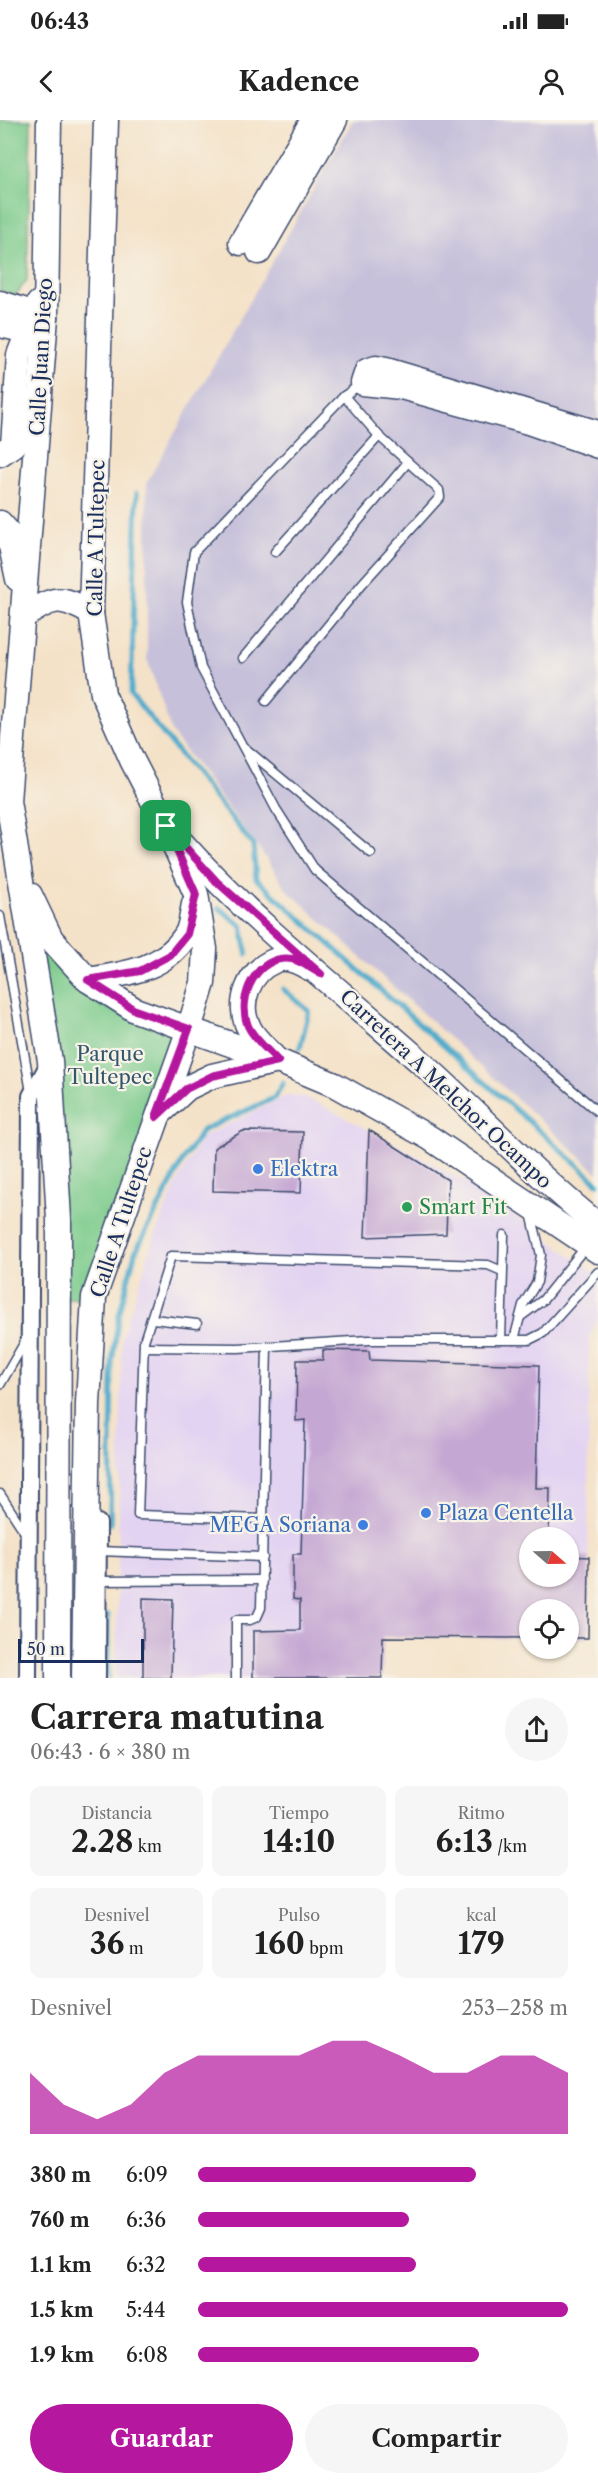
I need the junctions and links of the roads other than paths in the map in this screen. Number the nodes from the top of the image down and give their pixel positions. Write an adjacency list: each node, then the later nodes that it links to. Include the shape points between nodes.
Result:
1 (49, 120): 5 (main road, Calle Juan Diego, via 46,284)
2 (106, 120): 15 (main road, Calle A Tultepec)
3 (313, 120): 4 (main road, via 250,248)
4 (335, 120)
5 (22, 323): 10 (main road, via 13,445); 14 (main road, Calle Juan Diego)
6 (353, 389): 7 (main road, via 367,371 376,368); 8 (lane); 9 (main road, via 422,393); 18 (lane, via 194,552 187,602 201,668)
7 (598, 433)
8 (379, 436): 11 (lane); 13 (lane)
9 (598, 446)
10 (0, 454)
11 (408, 462): 16 (lane); 17 (lane, via 439,490 440,497)
12 (0, 523): 14 (main road, via 8,532)
13 (275, 552)
14 (25, 605): 15 (main road, via 66,599); 21 (main road, Calle A Tultepec, via 10,717 8,801)
15 (91, 613): 19 (main road, Calle A Tultepec, via 103,694)
16 (243, 658)
17 (266, 701)
18 (240, 744): 20 (lane); 30 (lane, via 315,870)
19 (166, 826): 22 (main road, Calle A Tultepec); 24 (main road, Carretera A Melchor Ocampo, via 217,882)
20 (371, 853)
21 (18, 868): 25 (main road, Carretera A Melchor Ocampo, via 51,939); 27 (main road, Calle A Tultepec)
22 (196, 894): 25 (main road, via 187,934 170,955 140,971); 26 (main road, Calle A Tultepec, via 204,949 203,983)
23 (0, 916): 29 (lane)
24 (321, 974): 28 (main road, via 294,959 274,960 250,981 243,1006 249,1028); 34 (main road, Carretera A Melchor Ocampo, via 557,1192)
25 (88, 980): 26 (main road, Carretera A Melchor Ocampo, via 135,1010)
26 (189, 1029): 28 (main road, Carretera A Melchor Ocampo); 31 (main road, Calle A Tultepec)
27 (50, 1061): 29 (street); 57 (main road, Calle A Tultepec, via 59,1220)
28 (278, 1061): 31 (main road, via 212,1076 186,1089); 32 (main road, Carretera A Melchor Ocampo, via 335,1085 430,1138)
29 (31, 1096): 42 (street)
30 (598, 1112)
31 (156, 1117): 48 (main road, Calle A Tultepec, via 94,1297)
32 (528, 1204): 34 (main road, Carretera A Melchor Ocampo); 37 (lane, via 541,1255)
33 (504, 1235): 35 (lane)
34 (595, 1240): 38 (lane)
35 (502, 1272): 40 (lane, via 488,1265 171,1256); 43 (lane)
36 (598, 1272): 44 (lane, via 543,1333 529,1340)
37 (537, 1282): 38 (lane); 39 (lane)
38 (552, 1288): 39 (lane)
39 (520, 1317): 44 (lane)
40 (153, 1319): 41 (lane); 46 (lane)
41 (197, 1324)
42 (31, 1332): 47 (lane); 51 (street)
43 (501, 1340): 44 (lane); 45 (lane, via 369,1340)
44 (514, 1340)
45 (267, 1346): 46 (lane); 50 (lane)
46 (144, 1347): 50 (lane, via 138,1515)
47 (0, 1385)
48 (88, 1386): 52 (street, via 99,1461); 58 (main road, Calle A Tultepec)
49 (0, 1494): 51 (lane)
50 (264, 1519): 53 (lane)
51 (29, 1539): 56 (street)
52 (98, 1551): 53 (lane); 55 (street)
53 (263, 1557): 54 (lane)
54 (262, 1580): 55 (lane); 60 (lane, via 257,1617 236,1620)
55 (98, 1581): 59 (street)
56 (28, 1678)
57 (58, 1678)
58 (84, 1678)
59 (97, 1678)
60 (236, 1678)

